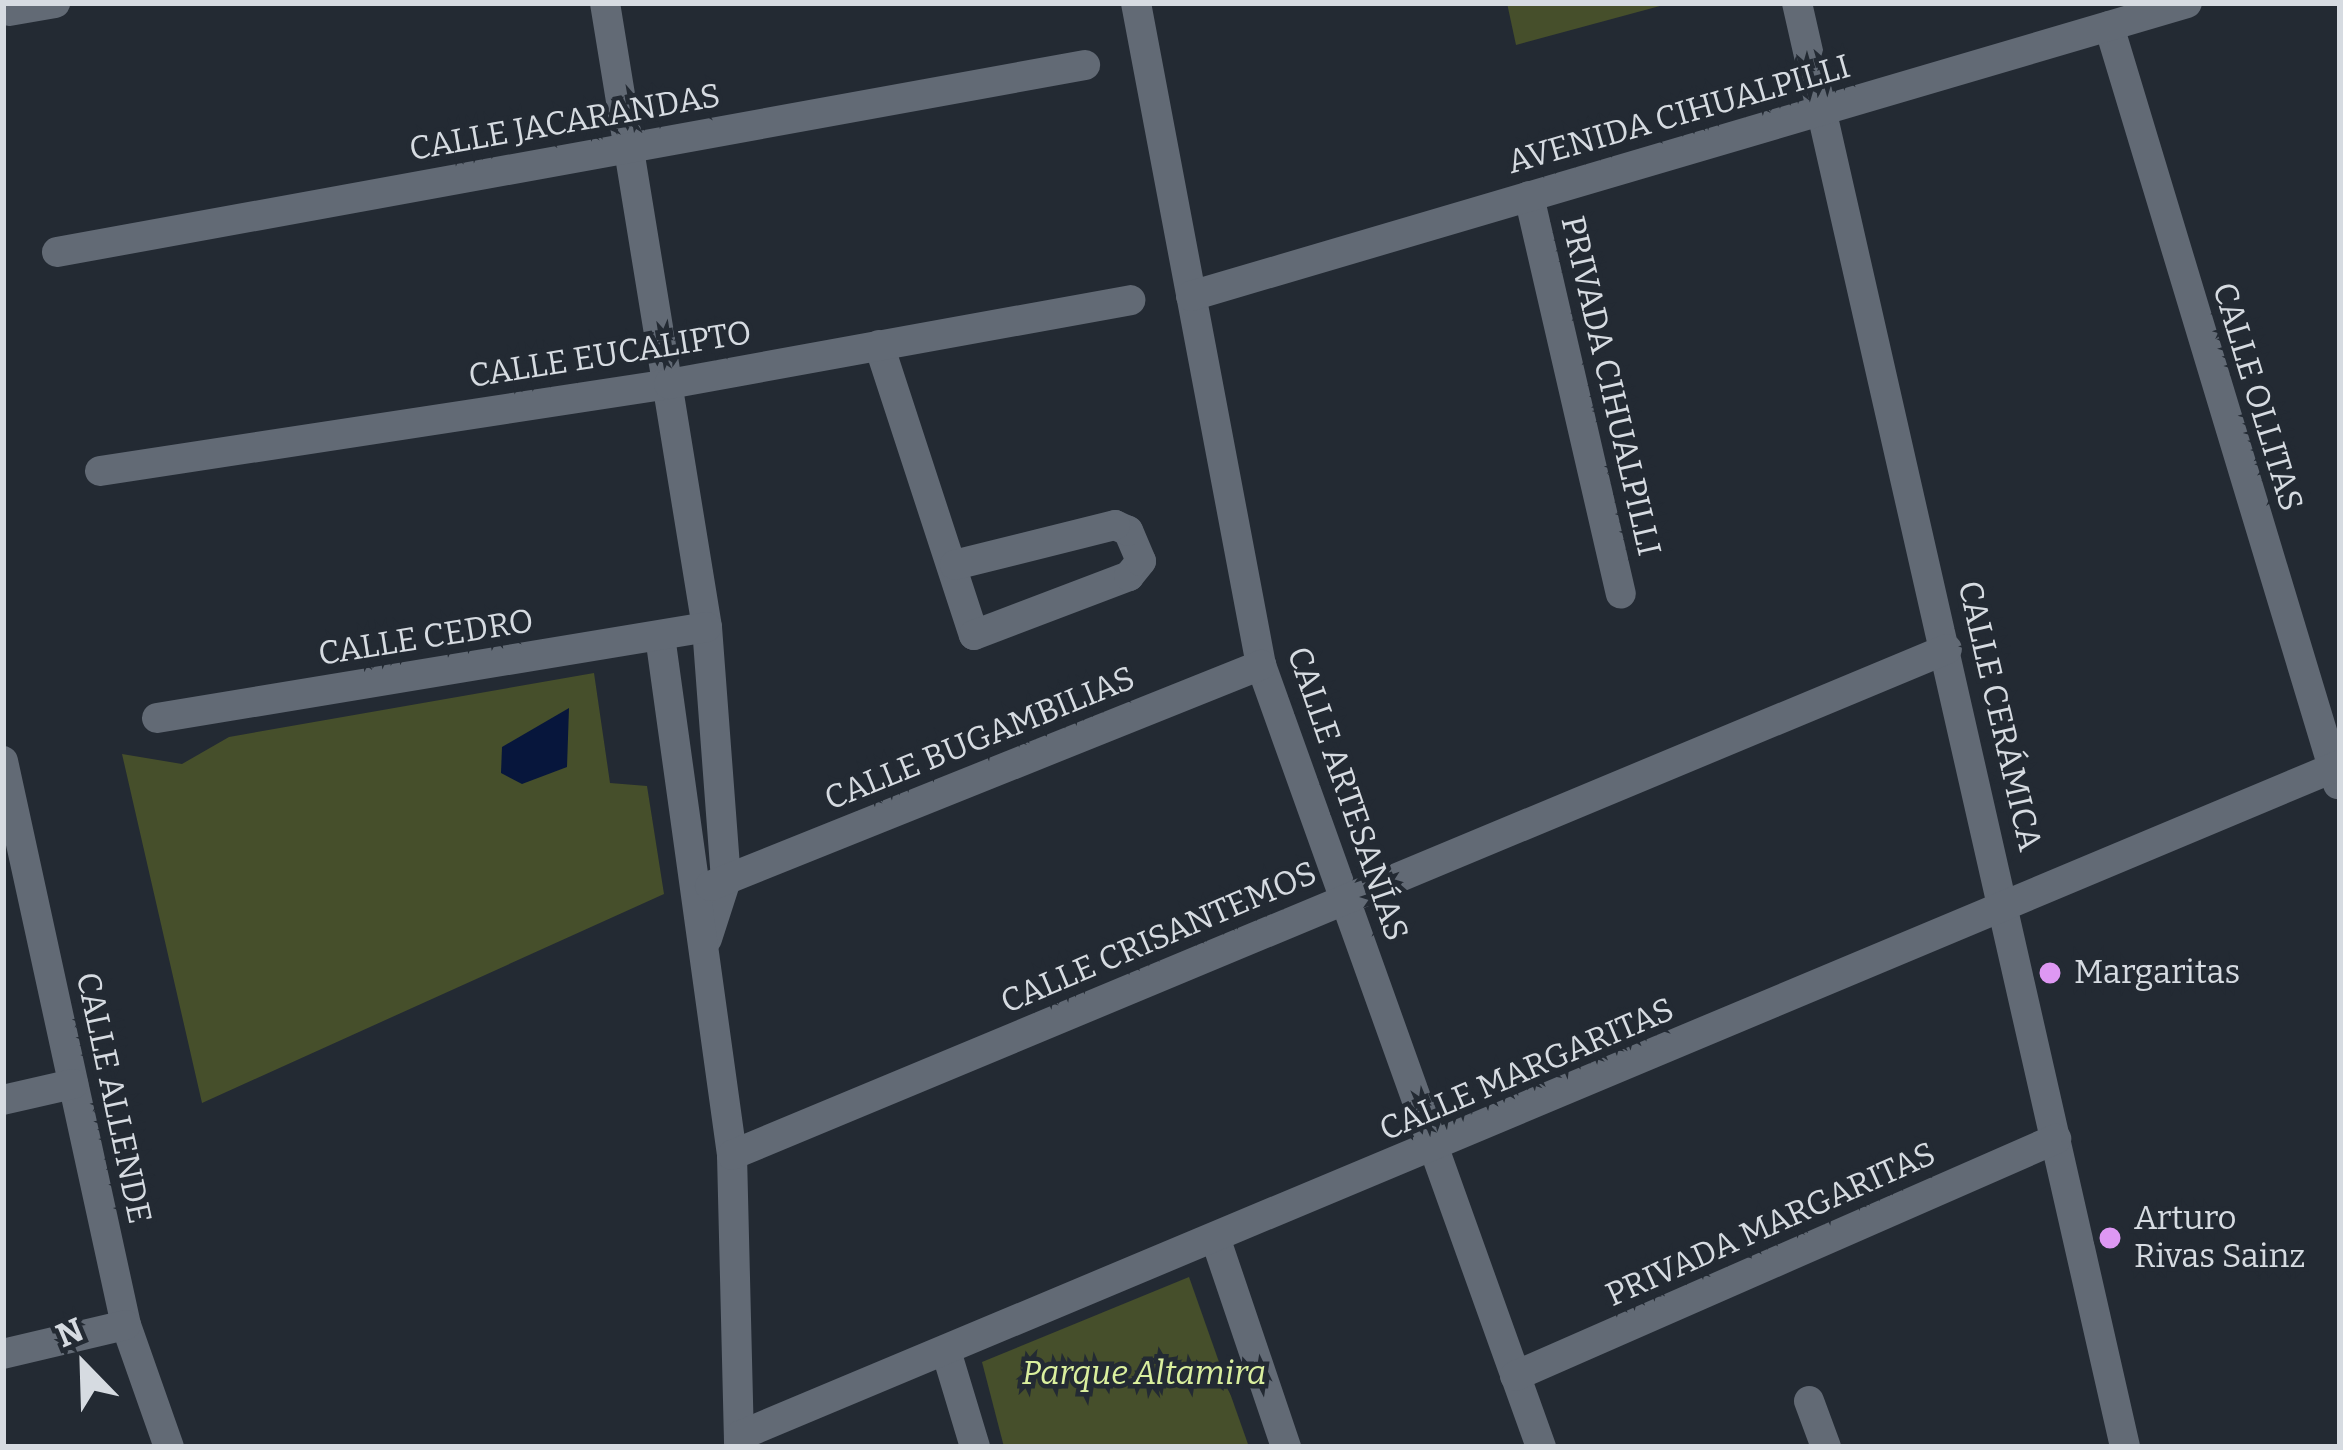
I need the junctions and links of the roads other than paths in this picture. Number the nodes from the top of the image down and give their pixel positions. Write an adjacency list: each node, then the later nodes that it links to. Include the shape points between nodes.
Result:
1 (55, 3): 6 (street)
2 (605, 3): 10 (street)
3 (1136, 3): 13 (street, CALLE ARTESANÍAS)
4 (1797, 3): 9 (street, CALLE CERÁMICA)
5 (2187, 3): 7 (street, AVENIDA CIHUALPILLI)
6 (9, 11)
7 (2108, 26): 9 (street, AVENIDA CIHUALPILLI); 26 (street, CALLE OLLITAS)
8 (1085, 65): 10 (street, CALLE JACARANDAS)
9 (1826, 109): 11 (street, AVENIDA CIHUALPILLI); 22 (street, CALLE CERÁMICA)
10 (629, 148): 12 (street, CALLE JACARANDAS); 16 (street)
11 (1529, 196): 13 (street, AVENIDA CIHUALPILLI); 19 (street, PRIVADA CIHUALPILLI)
12 (57, 252)
13 (1192, 296): 23 (street, CALLE ARTESANÍAS)
14 (1130, 300): 15 (street, CALLE EUCALIPTO)
15 (879, 346): 16 (street, CALLE EUCALIPTO); 18 (street)
16 (669, 384): 17 (street, CALLE EUCALIPTO); 20 (street)
17 (100, 471)
18 (956, 565): 18 (street, via 974,635 1129,576 1141,561 1128,531 1096,525)
19 (1622, 593)
20 (707, 628): 21 (street, CALLE CEDRO); 28 (street)
21 (659, 636): 24 (street, CALLE CEDRO); 29 (street)
22 (1947, 649): 30 (street, CALLE CRISANTEMOS); 31 (street, CALLE CERÁMICA)
23 (1261, 665): 28 (street, CALLE BUGAMBILIAS); 30 (street, CALLE ARTESANÍAS)
24 (158, 718)
25 (3, 760): 27 (street, CALLE ALLENDE)
26 (2337, 774): 31 (street, CALLE MARGARITAS)
27 (14, 861): 33 (street, CALLE ALLENDE)
28 (727, 880): 29 (street, CALLE BUGAMBILIAS); 32 (street)
29 (694, 893): 32 (street)
30 (1346, 900): 36 (street, CALLE ARTESANÍAS); 37 (street, CALLE CRISANTEMOS)
31 (2005, 907): 35 (street, CALLE CERÁMICA); 36 (street, CALLE MARGARITAS)
32 (707, 939): 37 (street)
33 (74, 1084): 34 (street); 39 (street, CALLE ALLENDE)
34 (3, 1100)
35 (2056, 1139): 42 (street, PRIVADA MARGARITAS); 50 (street, CALLE CERÁMICA)
36 (1434, 1148): 38 (street, CALLE MARGARITAS); 42 (street, CALLE ARTESANÍAS)
37 (732, 1155): 44 (street)
38 (1216, 1240): 41 (street, CALLE MARGARITAS); 47 (street)
39 (126, 1325): 40 (street); 45 (street, CALLE ALLENDE)
40 (3, 1354)
41 (947, 1354): 44 (street, CALLE MARGARITAS); 46 (street)
42 (1515, 1376): 48 (street, CALLE ARTESANÍAS)
43 (1809, 1401): 49 (street)
44 (739, 1442)
45 (169, 1447)
46 (975, 1447)
47 (1286, 1447)
48 (1541, 1447)
49 (1826, 1447)
50 (2125, 1447)

